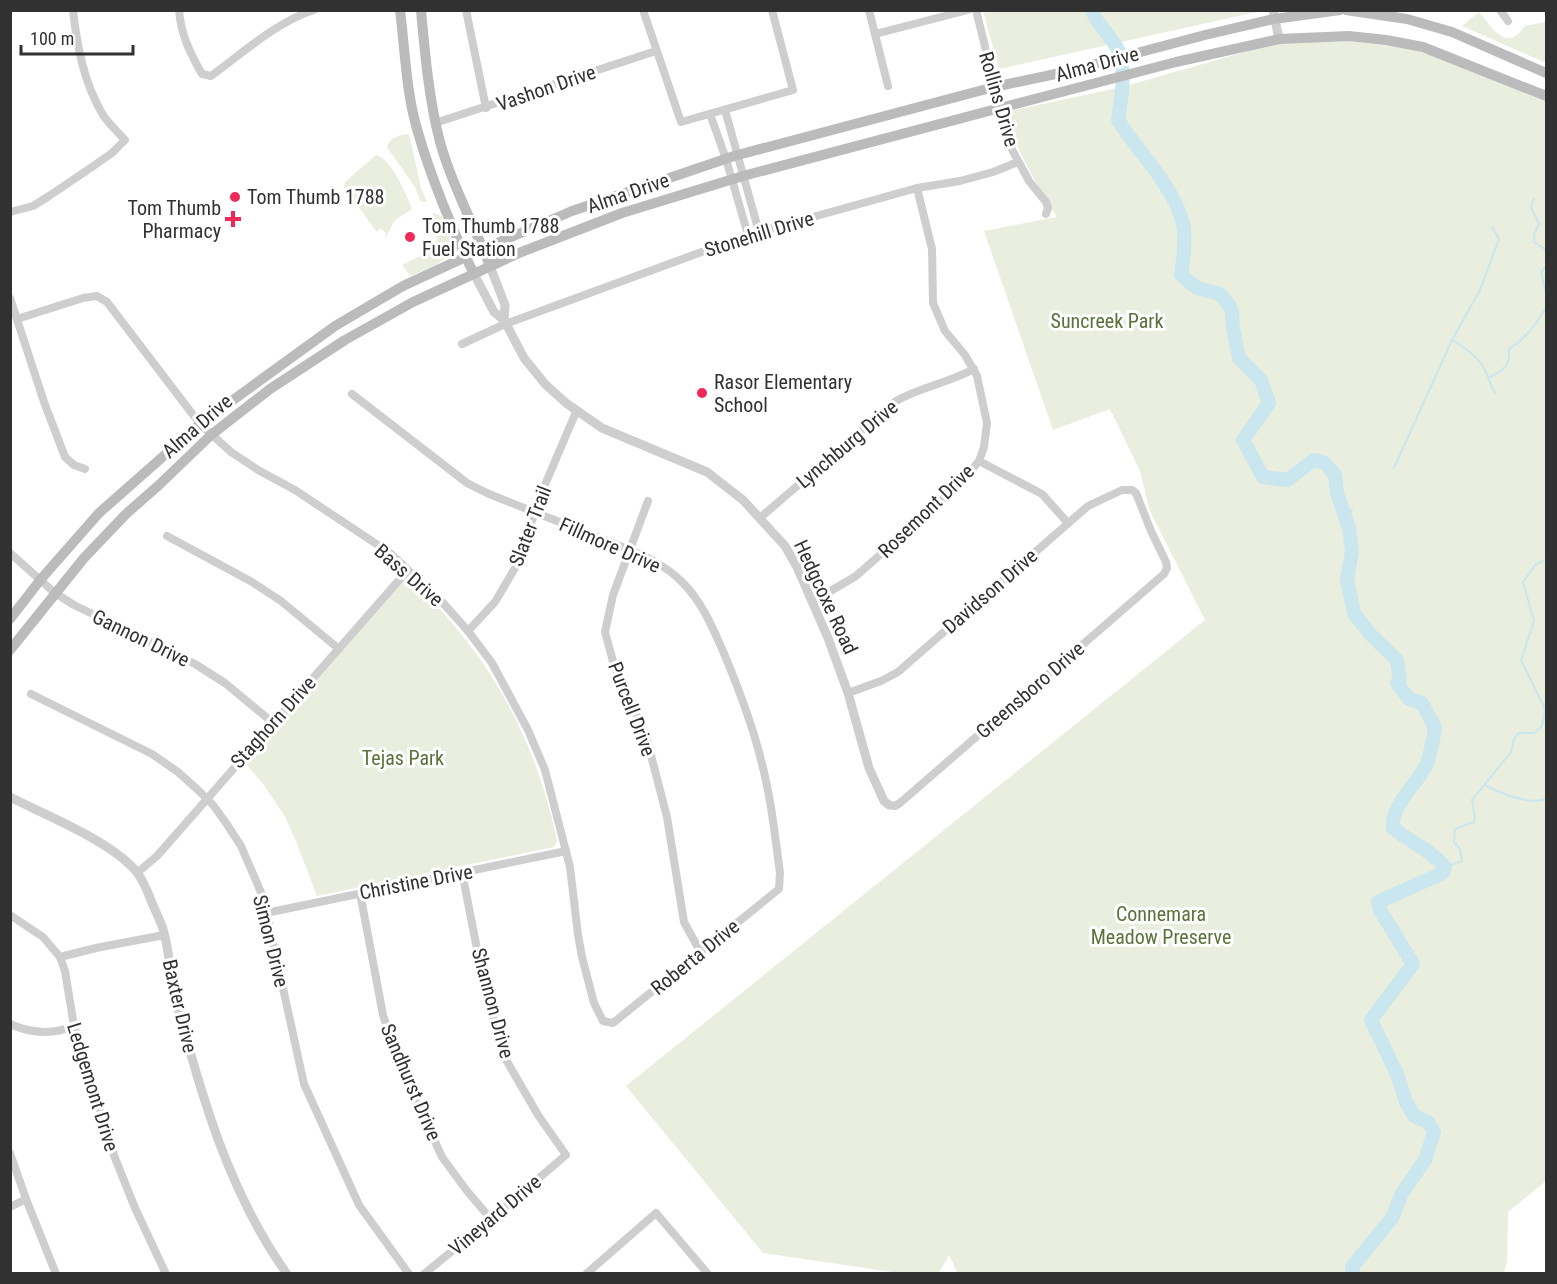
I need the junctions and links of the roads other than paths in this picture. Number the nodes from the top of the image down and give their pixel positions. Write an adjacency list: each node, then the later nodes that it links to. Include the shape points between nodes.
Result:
1 (72, 10): 37 (street, via 83,70 104,116 125,140 49,196 33,206)
2 (179, 10): 3 (street, via 191,54 202,74 211,76 285,23)
3 (314, 10)
4 (400, 10): 29 (main road, Hedgcoxe Road)
5 (421, 10): 28 (main road, Hedgcoxe Road)
6 (466, 10): 24 (street)
7 (643, 10): 19 (street)
8 (772, 10): 26 (street, via 793,90)
9 (869, 10): 17 (street)
10 (968, 10): 17 (street)
11 (976, 10): 22 (street, Rollins Drive)
12 (1340, 10): 15 (main road, Alma Drive)
13 (1346, 10): 20 (main road, via 1407,19 1452,32)
14 (1500, 10): 16 (street)
15 (1274, 15): 18 (street); 22 (main road, Alma Drive, via 1065,72)
16 (1508, 21)
17 (875, 34): 21 (street)
18 (1279, 39): 23 (main road, Alma Drive, via 1349,36 1423,47); 25 (main road, Alma Drive)
19 (656, 51): 24 (street, Vashon Drive); 27 (street, via 681,122)
20 (1546, 73)
21 (888, 86)
22 (994, 87): 25 (street, Rollins Drive); 30 (main road, Alma Drive)
23 (1546, 96)
24 (486, 108): 28 (street, Vashon Drive)
25 (1000, 108): 32 (street, Rollins Drive); 33 (main road, Alma Drive)
26 (725, 110): 27 (street); 30 (street)
27 (710, 114): 31 (street)
28 (435, 123): 29 (main road); 42 (main road, Hedgcoxe Road, via 448,168)
29 (416, 128): 43 (main road, Hedgcoxe Road)
30 (738, 155): 31 (main road, Alma Drive); 33 (street)
31 (726, 159): 34 (street); 36 (main road, Alma Drive)
32 (1018, 162): 35 (street, Stonehill Drive, via 960,181); 39 (street, Rollins Drive, via 1046,202)
33 (743, 176): 34 (main road, Alma Drive); 40 (street)
34 (732, 179): 38 (main road, Alma Drive); 41 (street)
35 (917, 188): 40 (street, Stonehill Drive); 52 (street, Rosemont Drive, via 932,249 936,313)
36 (617, 196): 38 (main road); 42 (main road, Alma Drive)
37 (10, 212)
38 (622, 213): 44 (main road, Alma Drive)
39 (1046, 214)
40 (759, 232): 41 (street, Stonehill Drive)
41 (748, 236): 48 (street, Stonehill Drive)
42 (483, 249): 43 (main road, Alma Drive); 44 (main road, Hedgcoxe Road)
43 (466, 258): 45 (main road, Hedgcoxe Road); 49 (main road, Alma Drive, via 404,286)
44 (490, 266): 45 (main road, Alma Drive); 48 (street, Hedgcoxe Road, via 505,305)
45 (474, 274): 48 (street, Hedgcoxe Road, via 494,312); 50 (main road, Alma Drive)
46 (10, 298): 47 (street)
47 (17, 319): 55 (street, Bass Drive, via 82,298 97,297 108,302); 58 (street, via 65,457)
48 (505, 322): 51 (street, Stonehill Drive); 54 (street, Hedgcoxe Road, via 524,358)
49 (335, 326): 50 (main road); 55 (main road, Alma Drive)
50 (345, 340): 56 (main road, Alma Drive, via 270,389)
51 (462, 344)
52 (974, 369): 57 (street, Rosemont Drive, via 987,423); 61 (street, Lynchburg Drive, via 896,401)
53 (352, 394): 60 (street, Fillmore Drive, via 467,483)
54 (576, 412): 60 (street, Slater Trail); 61 (street, Hedgcoxe Road, via 602,428 707,472)
55 (200, 424): 56 (street, Bass Drive); 68 (main road, Alma Drive, via 99,513)
56 (211, 435): 67 (street, Bass Drive, via 258,470 390,553); 69 (main road, Alma Drive, via 118,522)
57 (978, 461): 62 (street, via 1042,494); 70 (street, Rosemont Drive, via 958,486 856,576)
58 (85, 469)
59 (648, 501): 64 (street, Purcell Drive)
60 (535, 512): 64 (street, Fillmore Drive); 72 (street, Slater Trail, via 506,585)
61 (761, 517): 70 (street, Hedgcoxe Road, via 798,567)
62 (1067, 522): 66 (street, Davidson Drive, via 1098,500 1132,490 1138,496); 75 (street, Davidson Drive, via 898,672)
63 (167, 536): 73 (street, via 281,601)
64 (630, 550): 84 (street, Fillmore Drive, via 651,559 680,580 705,613 724,654 761,760 780,873); 89 (street, Purcell Drive, via 613,595 605,632 614,665 646,736 667,817 684,922)
65 (10, 553): 68 (street, Gannon Drive)
66 (1167, 568): 80 (street, Greensboro Drive, via 900,803)
67 (407, 571): 72 (street, Bass Drive); 73 (street, Staghorn Drive)
68 (41, 579): 69 (street, Gannon Drive); 71 (main road, Alma Drive)
69 (56, 593): 74 (main road, Alma Drive); 77 (street, Gannon Drive, via 195,663)
70 (812, 602): 75 (street, Hedgcoxe Road)
71 (10, 619)
72 (468, 631): 81 (street, Bass Drive, via 492,663 528,730 545,770)
73 (339, 649): 77 (street, Staghorn Drive)
74 (10, 650)
75 (848, 693): 80 (street, Hedgcoxe Road, via 869,768)
76 (31, 694): 79 (street, Simon Drive, via 152,754)
77 (272, 722): 79 (street, Staghorn Drive)
78 (10, 797): 83 (street, Baxter Drive, via 114,852)
79 (206, 798): 83 (street, Staghorn Drive, via 157,856); 86 (street, Simon Drive, via 241,846)
80 (889, 805)
81 (566, 851): 82 (street, Christine Drive); 92 (street, Bass Drive, via 582,957 594,1003 601,1018)
82 (462, 872): 85 (street, Christine Drive); 95 (street, Shannon Drive, via 485,990 505,1058)
83 (137, 873): 88 (street, Baxter Drive)
84 (779, 889): 89 (street, Roberta Drive)
85 (360, 893): 86 (street, Christine Drive); 98 (street, Sandhurst Drive, via 383,1015 399,1061 442,1157)
86 (266, 913): 102 (street, Simon Drive, via 304,1084 359,1204)
87 (10, 915): 90 (street, Ledgemont Drive, via 32,928)
88 (164, 935): 90 (street); 101 (street, Baxter Drive, via 175,997 226,1161 250,1213)
89 (701, 953): 92 (street, Roberta Drive)
90 (60, 957): 93 (street, Ledgemont Drive)
91 (10, 1024): 93 (street, via 37,1033)
92 (609, 1024)
93 (74, 1026): 100 (street, Ledgemont Drive, via 115,1158)
94 (10, 1153): 96 (street)
95 (566, 1155): 98 (street, Vineyard Drive)
96 (26, 1199): 97 (street); 99 (street)
97 (10, 1207)
98 (491, 1220): 103 (street, Vineyard Drive)
99 (56, 1274)
100 (166, 1274)
101 (286, 1274)
102 (409, 1274)
103 (424, 1274)
104 (586, 1274): 105 (street, via 656,1213)
105 (708, 1274)

